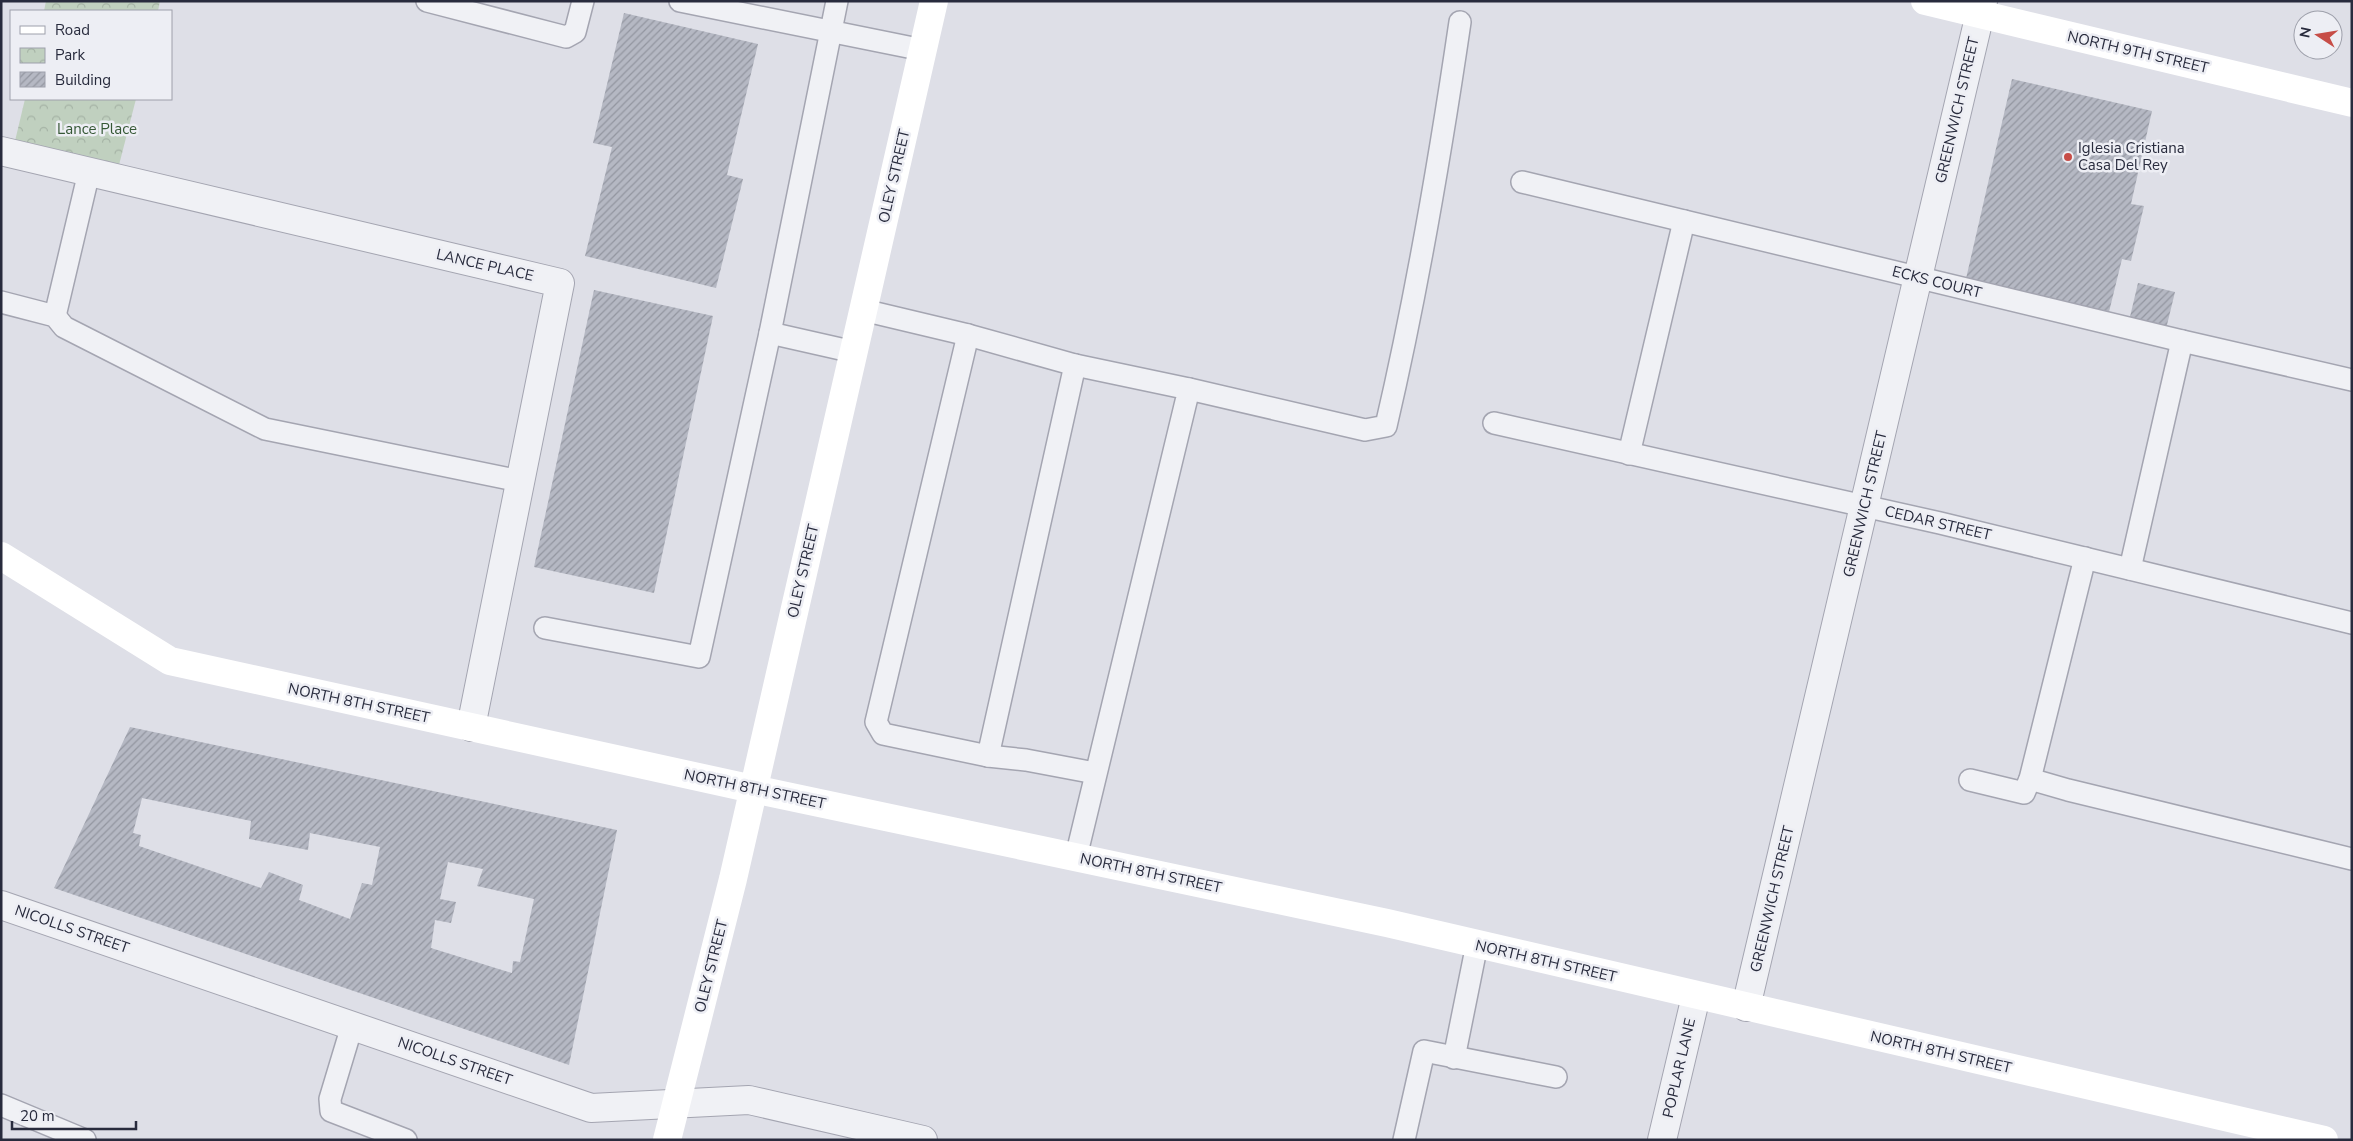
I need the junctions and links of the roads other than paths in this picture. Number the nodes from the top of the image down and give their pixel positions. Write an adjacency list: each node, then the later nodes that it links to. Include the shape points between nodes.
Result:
1 (427, 1): 2 (lane, via 566,36 576,32)
2 (583, 1)
3 (680, 1): 9 (lane)
4 (836, 1): 9 (lane)
5 (934, 1): 10 (main road, OLEY STREET)
6 (1925, 1): 7 (main road, NORTH 9TH STREET)
7 (1981, 8): 11 (main road, NORTH 9TH STREET); 16 (street, GREENWICH STREET)
8 (1460, 22): 26 (lane, via 1440,158 1406,341 1386,426 1365,430)
9 (831, 31): 10 (lane); 20 (lane)
10 (923, 50): 18 (main road, OLEY STREET)
11 (2352, 103)
12 (1, 151): 13 (street, LANCE PLACE)
13 (89, 172): 19 (lane); 29 (street, LANCE PLACE, via 560,283)
14 (1522, 182): 15 (lane, ECKS COURT)
15 (1684, 221): 16 (lane, ECKS COURT); 28 (lane)
16 (1918, 278): 22 (lane, ECKS COURT); 30 (street, GREENWICH STREET)
17 (1, 302): 19 (lane)
18 (864, 310): 21 (lane); 23 (main road, OLEY STREET)
19 (55, 316): 29 (lane, via 64,327 265,428)
20 (770, 333): 23 (lane); 35 (lane, via 699,657)
21 (968, 335): 24 (lane); 37 (lane, via 876,722 883,734)
22 (2182, 341): 25 (lane, ECKS COURT); 33 (lane)
23 (854, 352): 41 (main road, OLEY STREET)
24 (1075, 365): 26 (lane); 37 (lane)
25 (2352, 380)
26 (1189, 389): 38 (lane)
27 (1494, 423): 28 (lane, CEDAR STREET)
28 (1629, 454): 30 (lane, CEDAR STREET)
29 (520, 481): 36 (street)
30 (1864, 507): 32 (lane, CEDAR STREET); 47 (street, GREENWICH STREET)
31 (1, 556): 36 (main road, NORTH 8TH STREET, via 170,661)
32 (2085, 558): 33 (lane, CEDAR STREET); 39 (lane)
33 (2130, 569): 34 (lane, CEDAR STREET)
34 (2352, 623)
35 (545, 628)
36 (471, 727): 41 (main road, NORTH 8TH STREET)
37 (988, 756): 38 (lane)
38 (1095, 773): 42 (lane)
39 (2030, 778): 40 (lane, via 2024,793); 43 (lane)
40 (1970, 780)
41 (753, 789): 42 (main road, NORTH 8TH STREET); 51 (main road, OLEY STREET)
42 (1076, 858): 45 (main road, NORTH 8TH STREET)
43 (2352, 859)
44 (1, 905): 48 (street, NICOLLS STREET)
45 (1477, 944): 46 (main road, NORTH 8TH STREET); 49 (lane)
46 (1696, 996): 47 (main road, NORTH 8TH STREET); 58 (street, POPLAR LANE)
47 (1746, 1007): 59 (main road, NORTH 8TH STREET)
48 (352, 1026): 51 (street, NICOLLS STREET, via 591,1108); 54 (lane, via 330,1099 331,1111)
49 (1454, 1058): 50 (lane); 57 (lane, via 1424,1051)
50 (1556, 1077)
51 (677, 1103): 55 (main road, OLEY STREET); 56 (street, NICOLLS STREET, via 749,1100)
52 (1, 1105): 53 (lane)
53 (85, 1140)
54 (406, 1140)
55 (667, 1140)
56 (923, 1140)
57 (1404, 1140)
58 (1662, 1140)
59 (2324, 1140)

